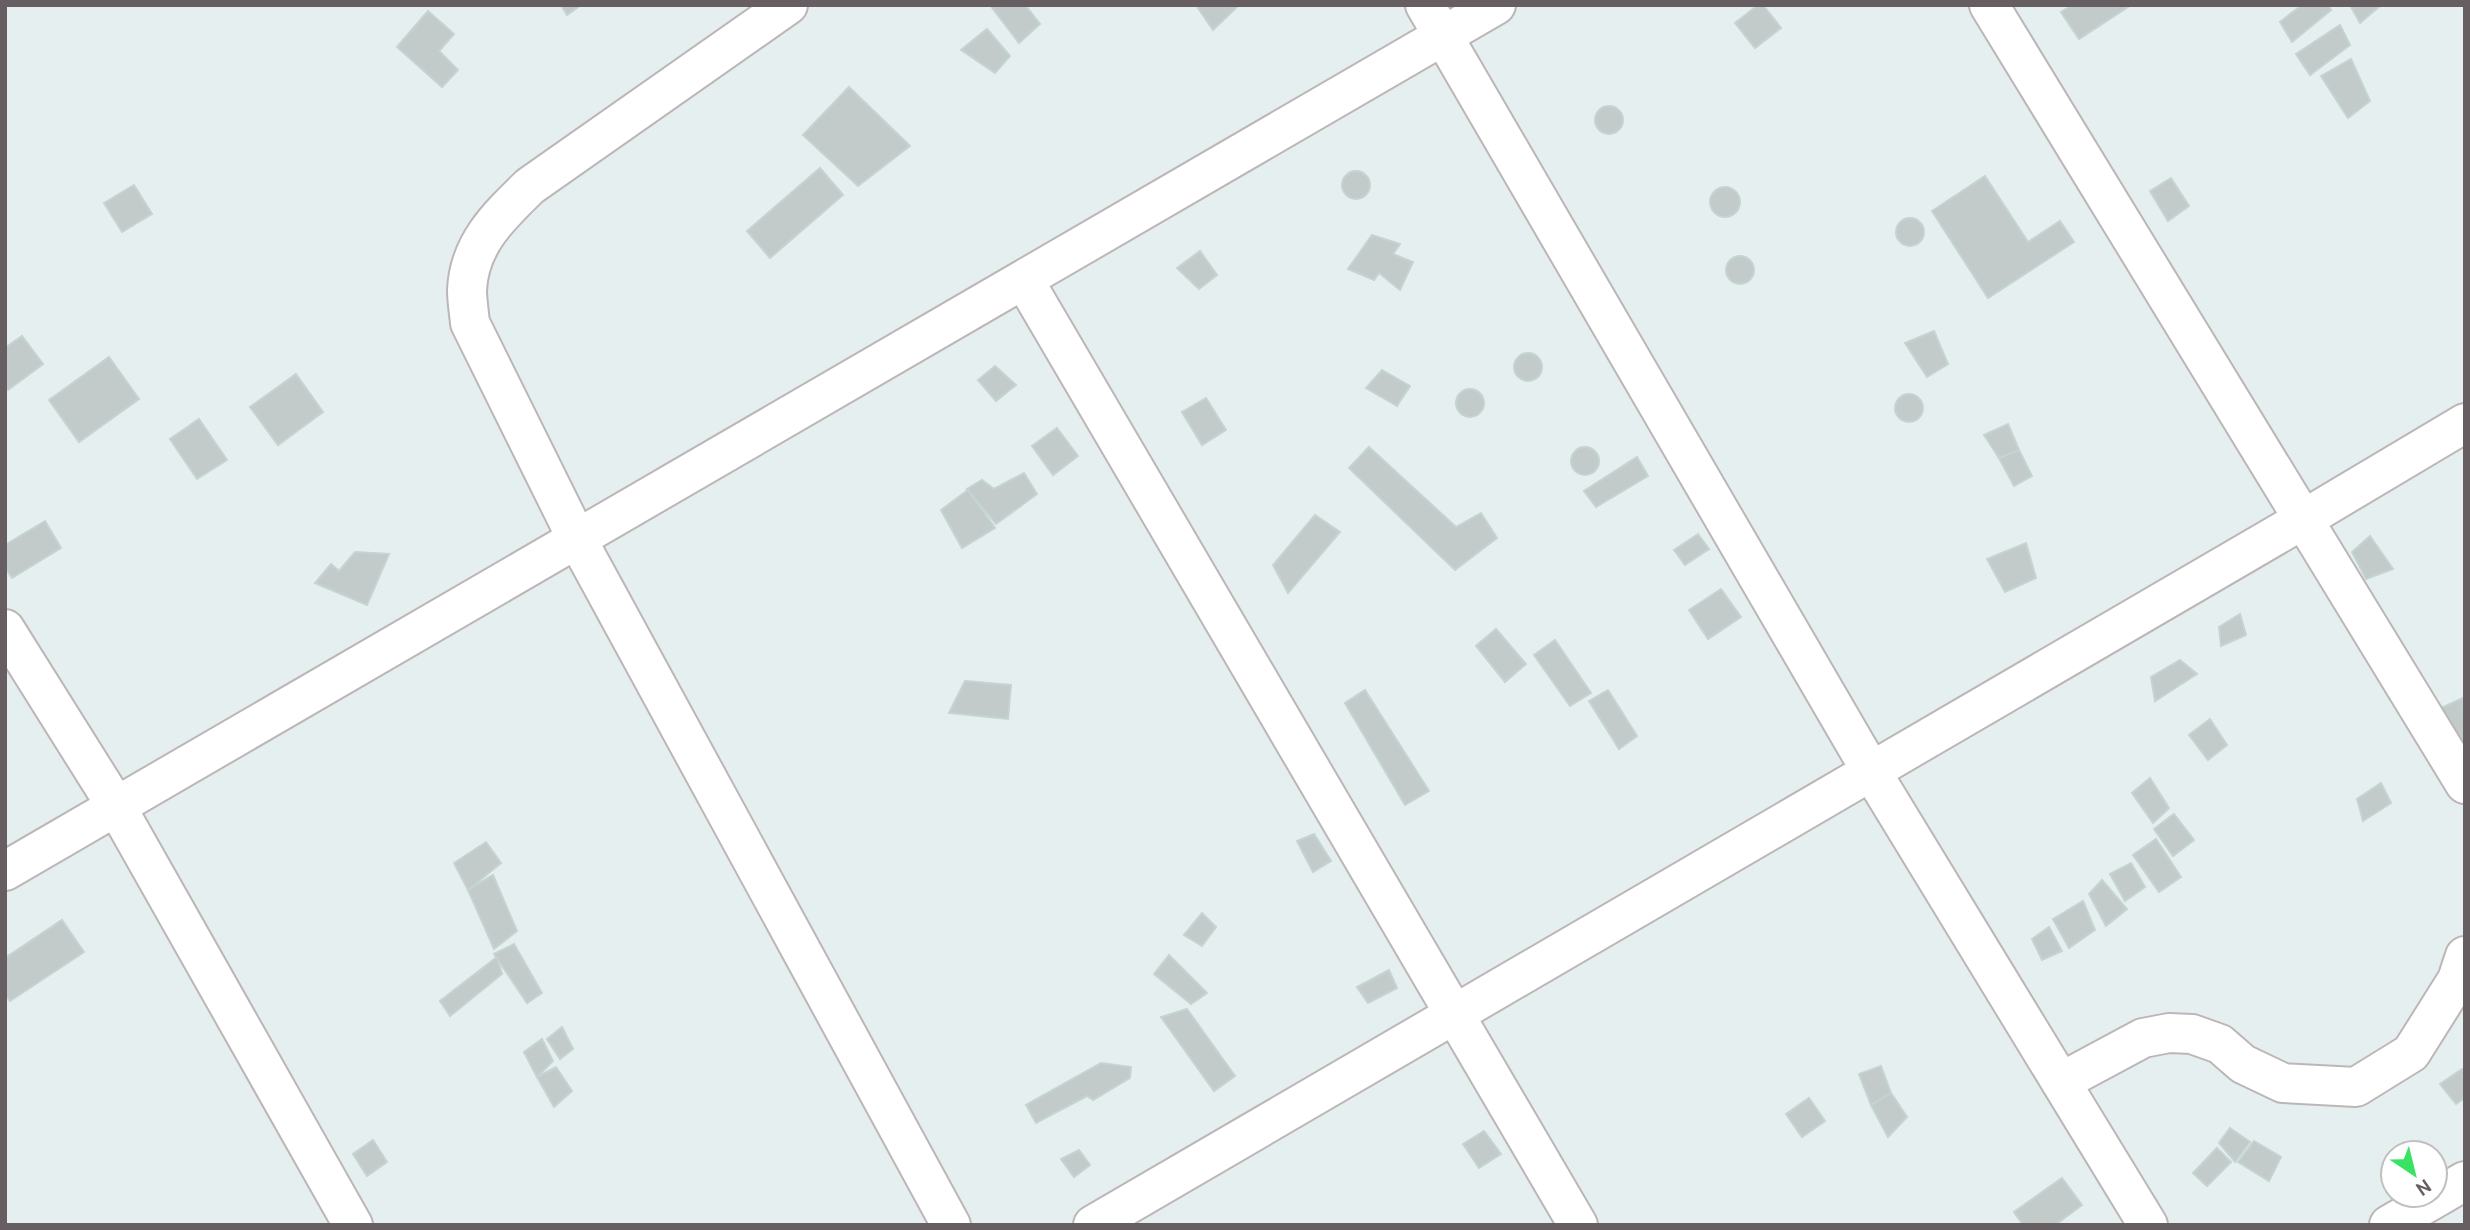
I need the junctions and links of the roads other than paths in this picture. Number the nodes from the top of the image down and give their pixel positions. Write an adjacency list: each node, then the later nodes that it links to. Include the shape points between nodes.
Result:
1 (788, 5): 8 (street, via 530,186 494,221 473,256 467,290 470,323)
2 (1496, 5): 4 (street)
3 (1989, 5): 7 (street)
4 (1434, 21): 5 (street); 10 (street)
5 (1024, 280): 8 (street); 15 (street)
6 (2465, 423): 7 (street)
7 (2304, 519): 10 (street); 11 (street)
8 (577, 539): 12 (street); 19 (street)
9 (5, 629): 12 (street)
10 (1871, 771): 15 (street); 16 (street)
11 (2465, 784)
12 (116, 806): 13 (street); 18 (street)
13 (5, 871)
14 (2465, 956): 16 (street, via 2457,980 2411,1054 2356,1087 2283,1083 2243,1064 2220,1044 2169,1032 2143,1038)
15 (1454, 1014): 20 (street); 21 (street)
16 (2062, 1082): 22 (street)
17 (2465, 1181): 23 (street)
18 (353, 1225)
19 (951, 1225)
20 (1093, 1225)
21 (1578, 1225)
22 (2148, 1225)
23 (2389, 1225)

